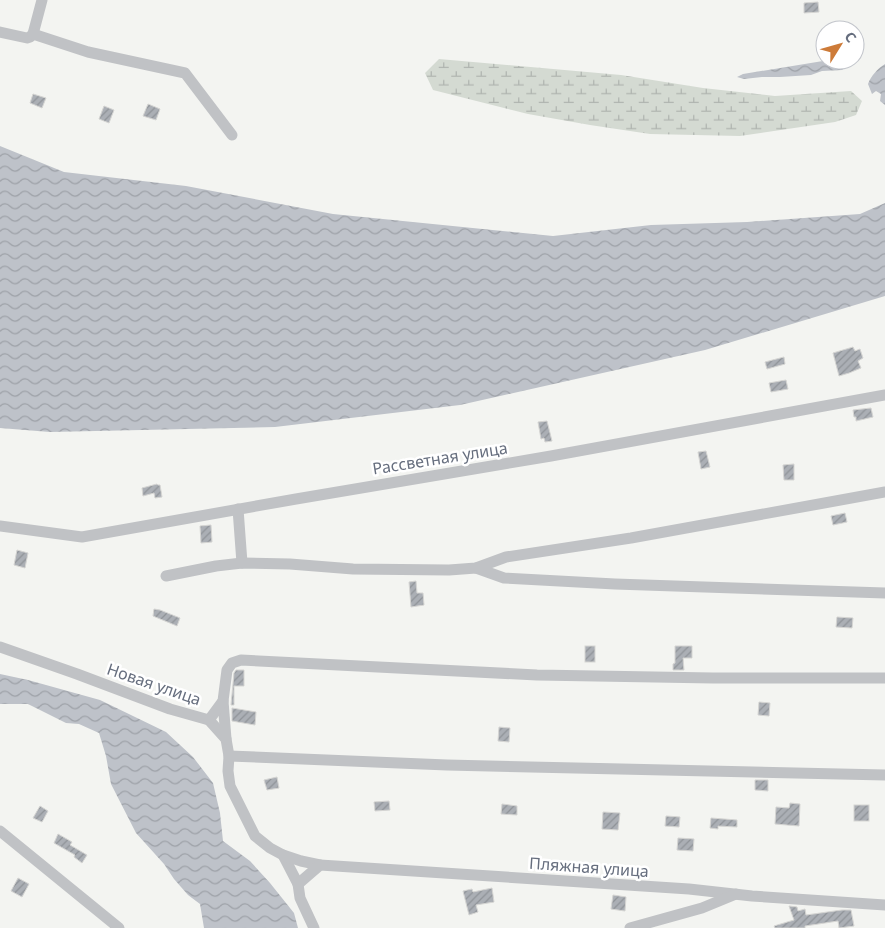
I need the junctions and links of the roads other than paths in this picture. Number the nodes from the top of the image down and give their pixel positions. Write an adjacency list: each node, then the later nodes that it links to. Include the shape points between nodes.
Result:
1 (42, 0): 3 (street)
2 (0, 32): 3 (street, via 27,38)
3 (33, 34): 4 (street, via 88,52 185,73)
4 (232, 135)
5 (885, 395): 7 (street, Рассветная улица)
6 (885, 492): 10 (street, via 506,557)
7 (238, 509): 8 (street, Рассветная улица, via 82,537); 9 (street)
8 (0, 526)
9 (242, 563): 10 (street, via 353,569); 11 (street)
10 (476, 568): 12 (street, via 504,578)
11 (166, 576)
12 (885, 593)
13 (0, 647): 16 (street, Новая улица)
14 (885, 678): 15 (street, via 537,675 241,660 232,663 227,670)
15 (223, 702): 16 (street); 17 (street)
16 (209, 720): 17 (street, Новая улица)
17 (226, 739): 18 (street)
18 (229, 756): 19 (street, via 447,765); 21 (street, via 230,786 255,836)
19 (885, 775)
20 (0, 831): 26 (street)
21 (283, 855): 22 (street, Пляжная улица); 23 (street)
22 (320, 865): 23 (street); 24 (street, Пляжная улица)
23 (298, 884): 27 (street, via 300,898)
24 (737, 894): 25 (street, Пляжная улица); 28 (street, via 702,908)
25 (885, 905)
26 (119, 928)
27 (314, 928)
28 (630, 928)

